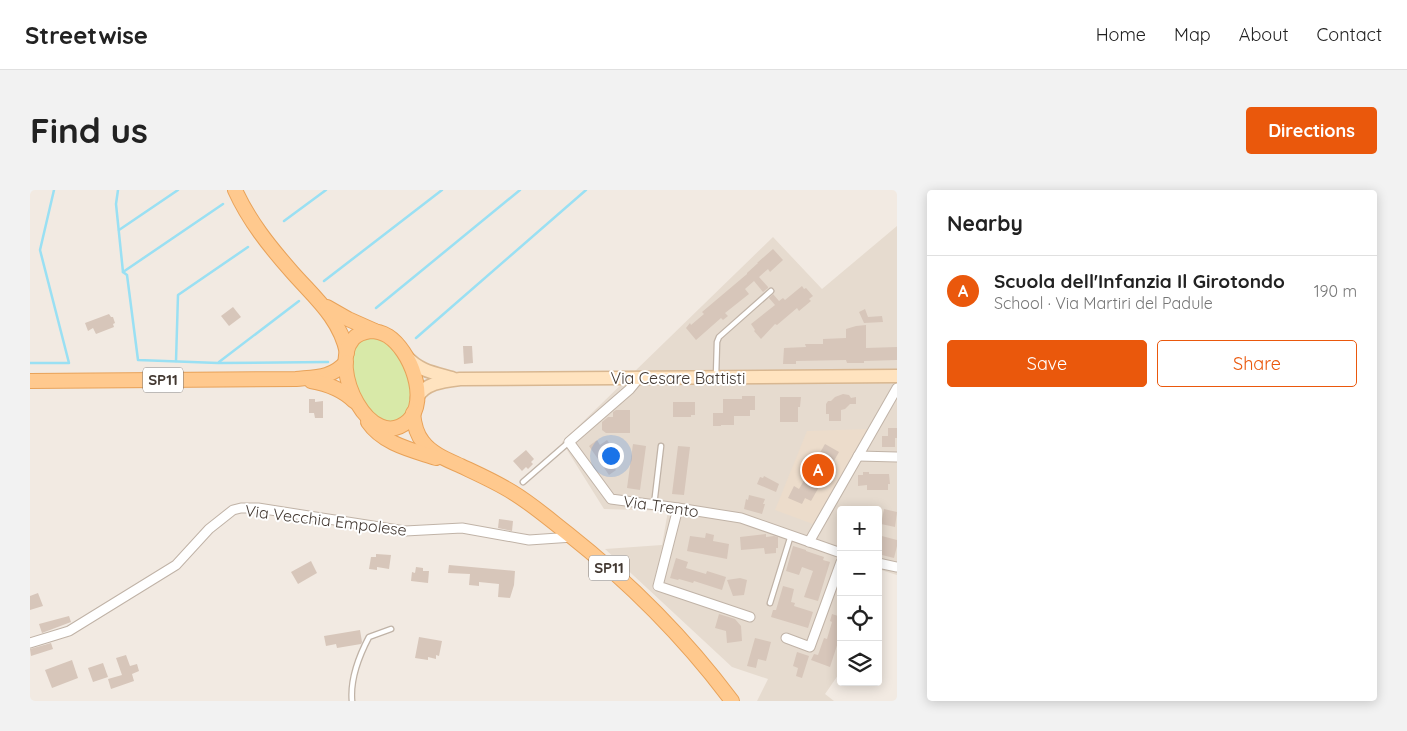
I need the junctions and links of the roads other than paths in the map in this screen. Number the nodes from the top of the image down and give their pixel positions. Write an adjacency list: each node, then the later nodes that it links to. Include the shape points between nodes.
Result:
1 (235, 190): 3 (main road, via 259,233)
2 (771, 292): 8 (lane, via 719,337)
3 (320, 302): 4 (main road, Via Cesare Battisti); 6 (main road, via 338,326 345,342)
4 (376, 331): 5 (main road, Via Cesare Battisti, via 389,337); 6 (main road, SP11, via 353,338)
5 (404, 354): 11 (street, Via Cesare Battisti, via 415,366); 14 (main road, Via Cesare Battisti, via 412,368)
6 (346, 358): 10 (main road, SP11, via 330,375); 15 (main road, SP11, via 346,375)
7 (897, 376): 8 (street, Via Cesare Battisti)
8 (716, 377): 9 (street, Via Cesare Battisti)
9 (639, 378): 11 (street, Via Cesare Battisti); 17 (street)
10 (296, 379): 12 (main road, SP11); 15 (main road, SP11, via 332,386)
11 (460, 379): 14 (street, Via Cesare Battisti, via 430,386)
12 (30, 381)
13 (897, 388): 19 (street)
14 (417, 398): 16 (main road, Via Cesare Battisti)
15 (360, 407): 16 (main road, SP11, via 370,420 392,428 406,422); 21 (main road, SP11, via 381,436)
16 (413, 414): 21 (main road, SP11, via 424,444)
17 (569, 442): 22 (lane); 23 (street, Via Trento, via 611,499)
18 (661, 446): 23 (lane)
19 (858, 456): 20 (street); 27 (street)
20 (897, 457)
21 (460, 466): 26 (main road, SP11, via 516,494)
22 (523, 482)
23 (654, 505): 24 (street, Via Trento)
24 (678, 508): 25 (street, Via Trento, via 741,518); 33 (street, via 658,586)
25 (791, 535): 27 (street, Via Trento); 32 (lane)
26 (573, 537): 36 (street, Via Vecchia Empolese, via 529,540 462,528 405,531 241,508 233,510 209,529 176,565 69,631); 38 (main road, SP11, via 650,606 690,648)
27 (809, 542): 28 (street, Via Trento)
28 (837, 552)
29 (882, 563): 30 (street)
30 (897, 567)
31 (837, 573): 35 (street, via 810,647)
32 (770, 603)
33 (750, 617)
34 (391, 629): 37 (lane, via 369,636 352,682)
35 (786, 638)
36 (30, 643)
37 (352, 701)
38 (732, 701)

